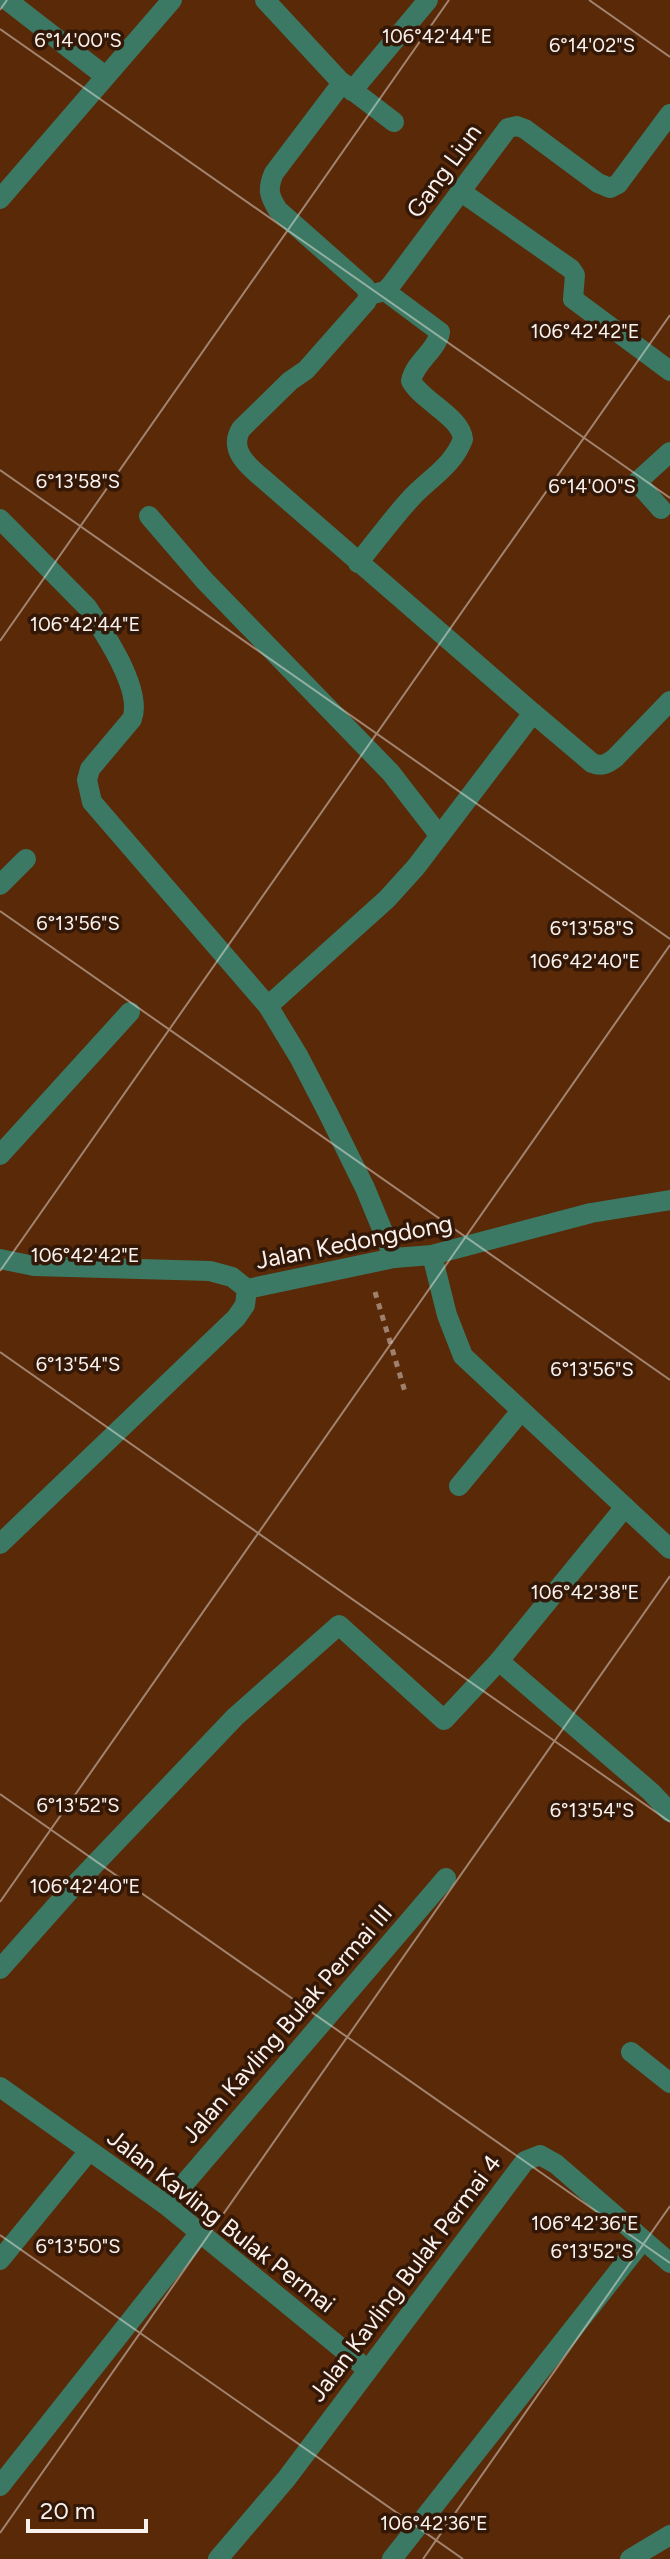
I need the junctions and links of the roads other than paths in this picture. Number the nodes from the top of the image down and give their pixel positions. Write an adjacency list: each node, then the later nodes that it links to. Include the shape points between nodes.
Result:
1 (7, 0): 5 (street)
2 (172, 0): 5 (street)
3 (265, 0): 6 (street)
4 (428, 0): 6 (street)
5 (105, 76): 10 (street)
6 (347, 87): 8 (street); 11 (street, via 274,173 269,192 278,210)
7 (670, 114): 9 (street, Gang Liun, via 616,186 598,183 517,126 499,138)
8 (394, 122)
9 (460, 191): 11 (street, Gang Liun); 12 (street, via 571,269 573,299)
10 (0, 199)
11 (377, 293): 17 (street, via 440,332 411,381 460,427 463,439 454,456); 17 (street, Gang Liun, via 306,370 241,429 236,441 246,462)
12 (670, 371)
13 (670, 452): 14 (street, via 637,482)
14 (661, 509)
15 (149, 516): 20 (street, via 391,773)
16 (0, 519): 23 (street, via 87,607 133,693 132,719 88,774 92,802)
17 (358, 563): 19 (street)
18 (670, 701): 19 (street, via 605,765 592,763)
19 (533, 713): 20 (street)
20 (439, 835): 23 (street, via 387,899)
21 (26, 859): 22 (street)
22 (0, 885)
23 (268, 1006): 28 (street, via 328,1113)
24 (130, 1012): 25 (street)
25 (0, 1155)
26 (670, 1200): 27 (street, Jalan Kedongdong, via 591,1213)
27 (432, 1255): 28 (street, Jalan Kedongdong); 31 (street, via 463,1356)
28 (394, 1258): 30 (street, Jalan Kedongdong)
29 (0, 1259): 30 (street, Jalan Kedongdong, via 34,1266 210,1271 232,1277)
30 (247, 1289): 34 (street, via 236,1318)
31 (521, 1411): 32 (street); 33 (street)
32 (459, 1486)
33 (625, 1507): 35 (street); 36 (street)
34 (0, 1544)
35 (670, 1549)
36 (499, 1661): 37 (street); 39 (street, via 444,1720 339,1625 235,1717)
37 (670, 1812)
38 (446, 1878): 44 (street, Jalan Kavling Bulak Permai III)
39 (0, 1969)
40 (631, 2052): 41 (street)
41 (670, 2083)
42 (0, 2087): 43 (street, Jalan Kavling Bulak Permai)
43 (89, 2151): 44 (street, Jalan Kavling Bulak Permai); 47 (street)
44 (166, 2205): 45 (street, Jalan Kavling Bulak Permai)
45 (199, 2234): 49 (street, Jalan Kavling Bulak Permai); 50 (street)
46 (643, 2240): 48 (street); 49 (street, Jalan Kavling Bulak Permai 4, via 556,2164 540,2155 525,2161); 53 (street)
47 (0, 2260)
48 (670, 2263)
49 (368, 2370): 52 (street, Jalan Kavling Bulak Permai 4)
50 (0, 2486)
51 (670, 2535): 54 (street)
52 (218, 2559)
53 (392, 2559)
54 (630, 2559)

